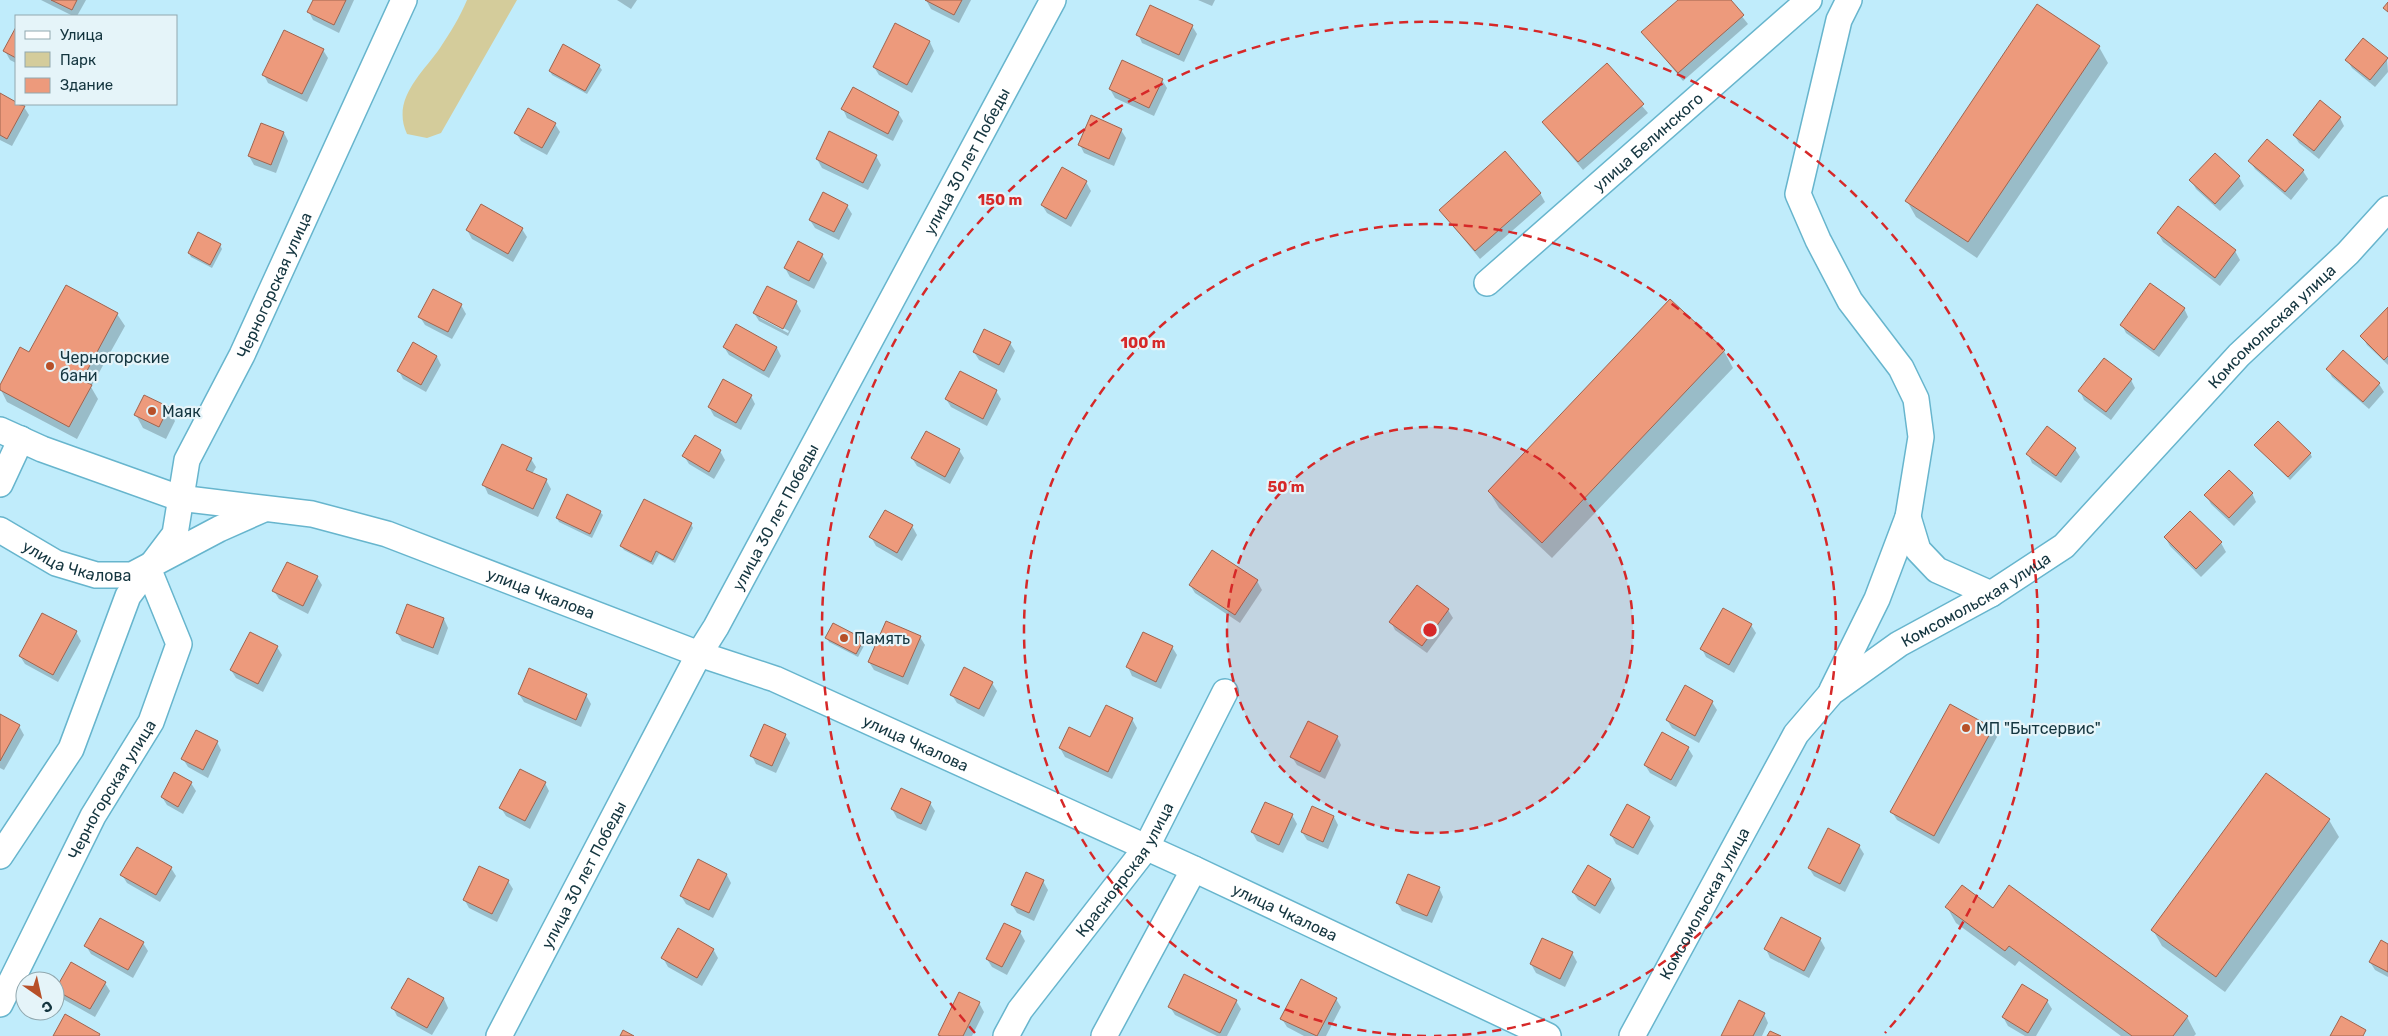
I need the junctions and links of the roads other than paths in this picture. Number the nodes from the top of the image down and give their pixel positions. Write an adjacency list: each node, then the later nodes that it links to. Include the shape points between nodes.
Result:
1 (404, 0): 9 (street, Черногорская улица, via 242,355 187,460)
2 (1053, 0): 15 (street, улица 30 лет Победы)
3 (1809, 0): 6 (street, улица Белинского)
4 (1849, 0): 11 (street, via 1838,20 1798,194 1850,301 1901,368 1916,399 1921,437)
5 (2388, 209): 14 (street, Комсомольская улица, via 2348,253 2238,355 2064,546)
6 (1487, 283)
7 (10, 435): 8 (street); 9 (street, улица Чкалова)
8 (0, 484)
9 (179, 498): 10 (street, улица Чкалова); 13 (street, Черногорская улица, via 175,534)
10 (264, 509): 13 (street, улица Чкалова, via 219,529); 15 (street, улица Чкалова, via 312,514 387,534)
11 (1908, 517): 14 (street, via 1918,550 1937,570); 17 (street, via 1877,598)
12 (0, 530): 13 (street, улица Чкалова, via 56,563 96,575 132,575)
13 (148, 568): 19 (street, Черногорская улица, via 128,596 71,749); 21 (street, Черногорская улица, via 179,644 152,722 93,816)
14 (1991, 594): 17 (street, Комсомольская улица, via 1899,644)
15 (699, 654): 18 (street, улица Чкалова, via 775,679); 22 (street, улица 30 лет Победы)
16 (1225, 692): 18 (street, Красноярская улица)
17 (1832, 692): 26 (street, Комсомольская улица, via 1796,734)
18 (1146, 848): 20 (street, улица Чкалова); 23 (street, Красноярская улица, via 1020,1010)
19 (0, 856)
20 (1194, 869): 24 (street); 25 (street, улица Чкалова)
21 (0, 1004)
22 (499, 1036)
23 (1006, 1036)
24 (1104, 1036)
25 (1548, 1036)
26 (1632, 1036)

